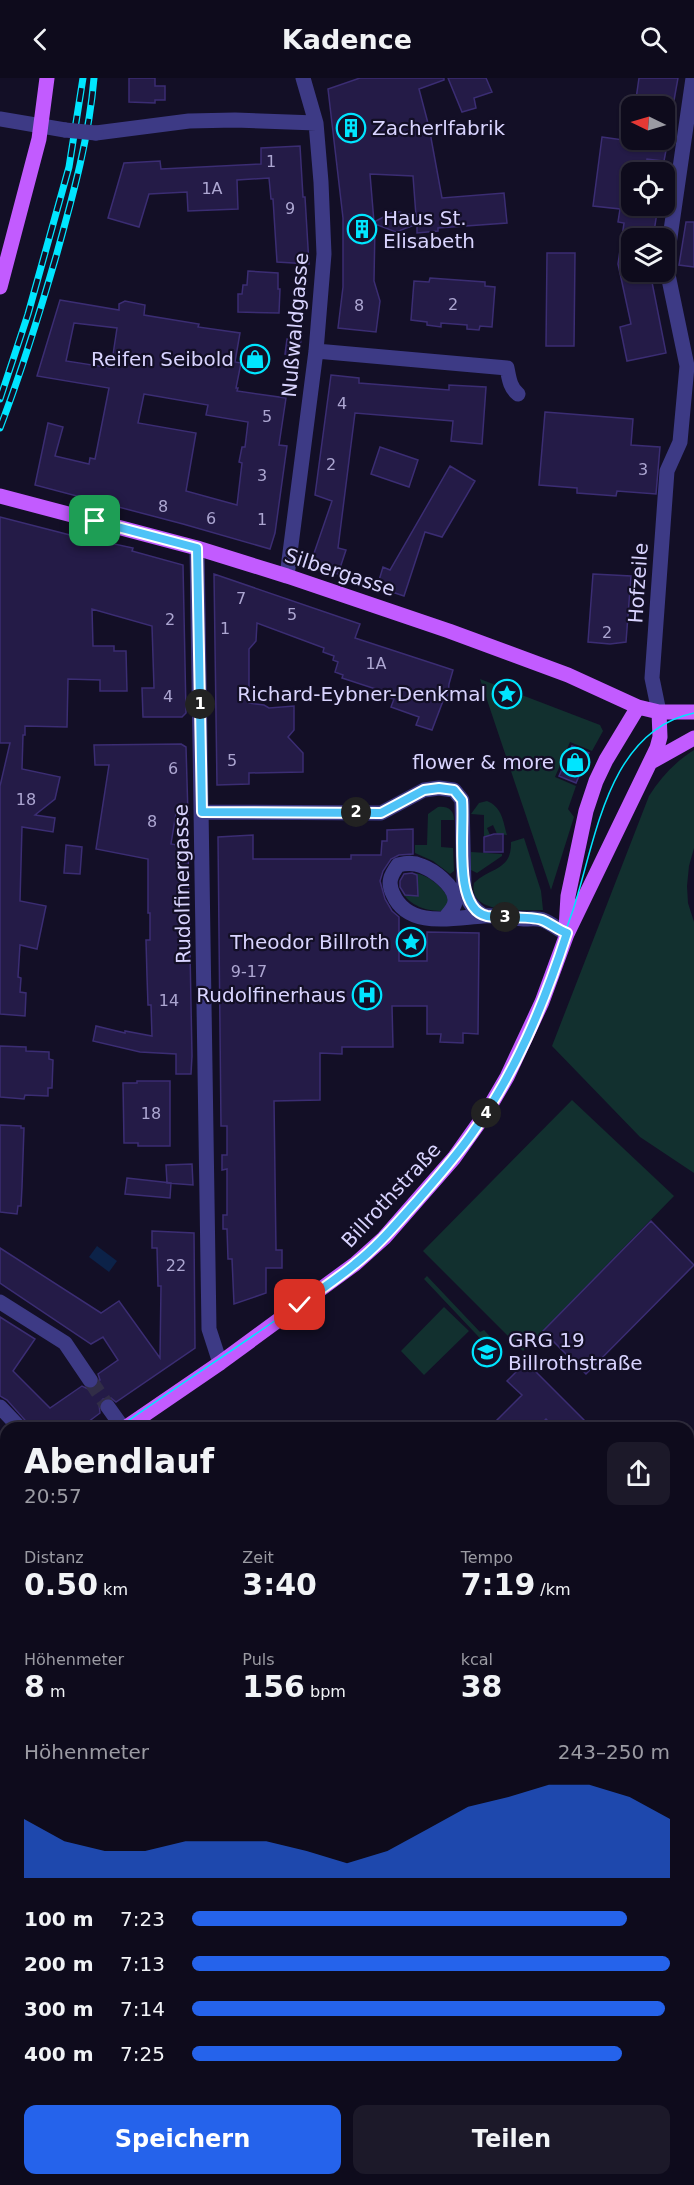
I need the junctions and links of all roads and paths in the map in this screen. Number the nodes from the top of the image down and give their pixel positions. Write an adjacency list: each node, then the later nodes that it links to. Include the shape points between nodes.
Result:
1 (47, 78): 6 (main road)
2 (303, 78): 5 (street, Nußwaldgasse)
3 (693, 78): 9 (street, via 666,265 682,348)
4 (0, 119): 6 (street)
5 (316, 123): 6 (street, bridge, via 189,121 96,133); 8 (street, Nußwaldgasse, via 324,254)
6 (42, 127): 7 (main road)
7 (0, 287)
8 (316, 351): 10 (street, via 507,368 513,391); 13 (street, Nußwaldgasse)
9 (690, 367): 15 (street, Hofzeile, via 680,442 667,471 652,678)
10 (518, 394)
11 (0, 496): 12 (main road, Silbergasse)
12 (197, 548): 13 (main road, Silbergasse); 19 (street, Rudolfinergasse)
13 (287, 576): 14 (main road, Silbergasse, via 568,675)
14 (638, 707): 15 (main road, Silbergasse); 23 (main road, Billrothstraße, via 606,760 586,811 568,896)
15 (659, 712): 16 (main road); 18 (main road, Billrothstraße, via 660,736)
16 (694, 712)
17 (694, 738): 18 (main road)
18 (651, 762): 23 (main road, Billrothstraße)
19 (202, 812): 20 (street, via 381,813 424,790 454,790 462,800); 25 (street, Rudolfinergasse, via 209,1329)
20 (458, 890): 21 (street); 22 (street, via 453,910); 22 (street, via 423,866 410,863 398,865 390,875 389,887 402,908 412,915)
21 (484, 916): 22 (street); 23 (street, via 543,920)
22 (444, 919)
23 (567, 933): 25 (main road, Billrothstraße, via 542,1002 507,1077 454,1158 356,1264)
24 (0, 1302): 26 (street, via 64,1343)
25 (220, 1363): 31 (main road, Billrothstraße)
26 (90, 1380)
27 (0, 1407): 29 (street)
28 (108, 1407): 30 (street)
29 (14, 1422)
30 (119, 1422)
31 (133, 1422)

